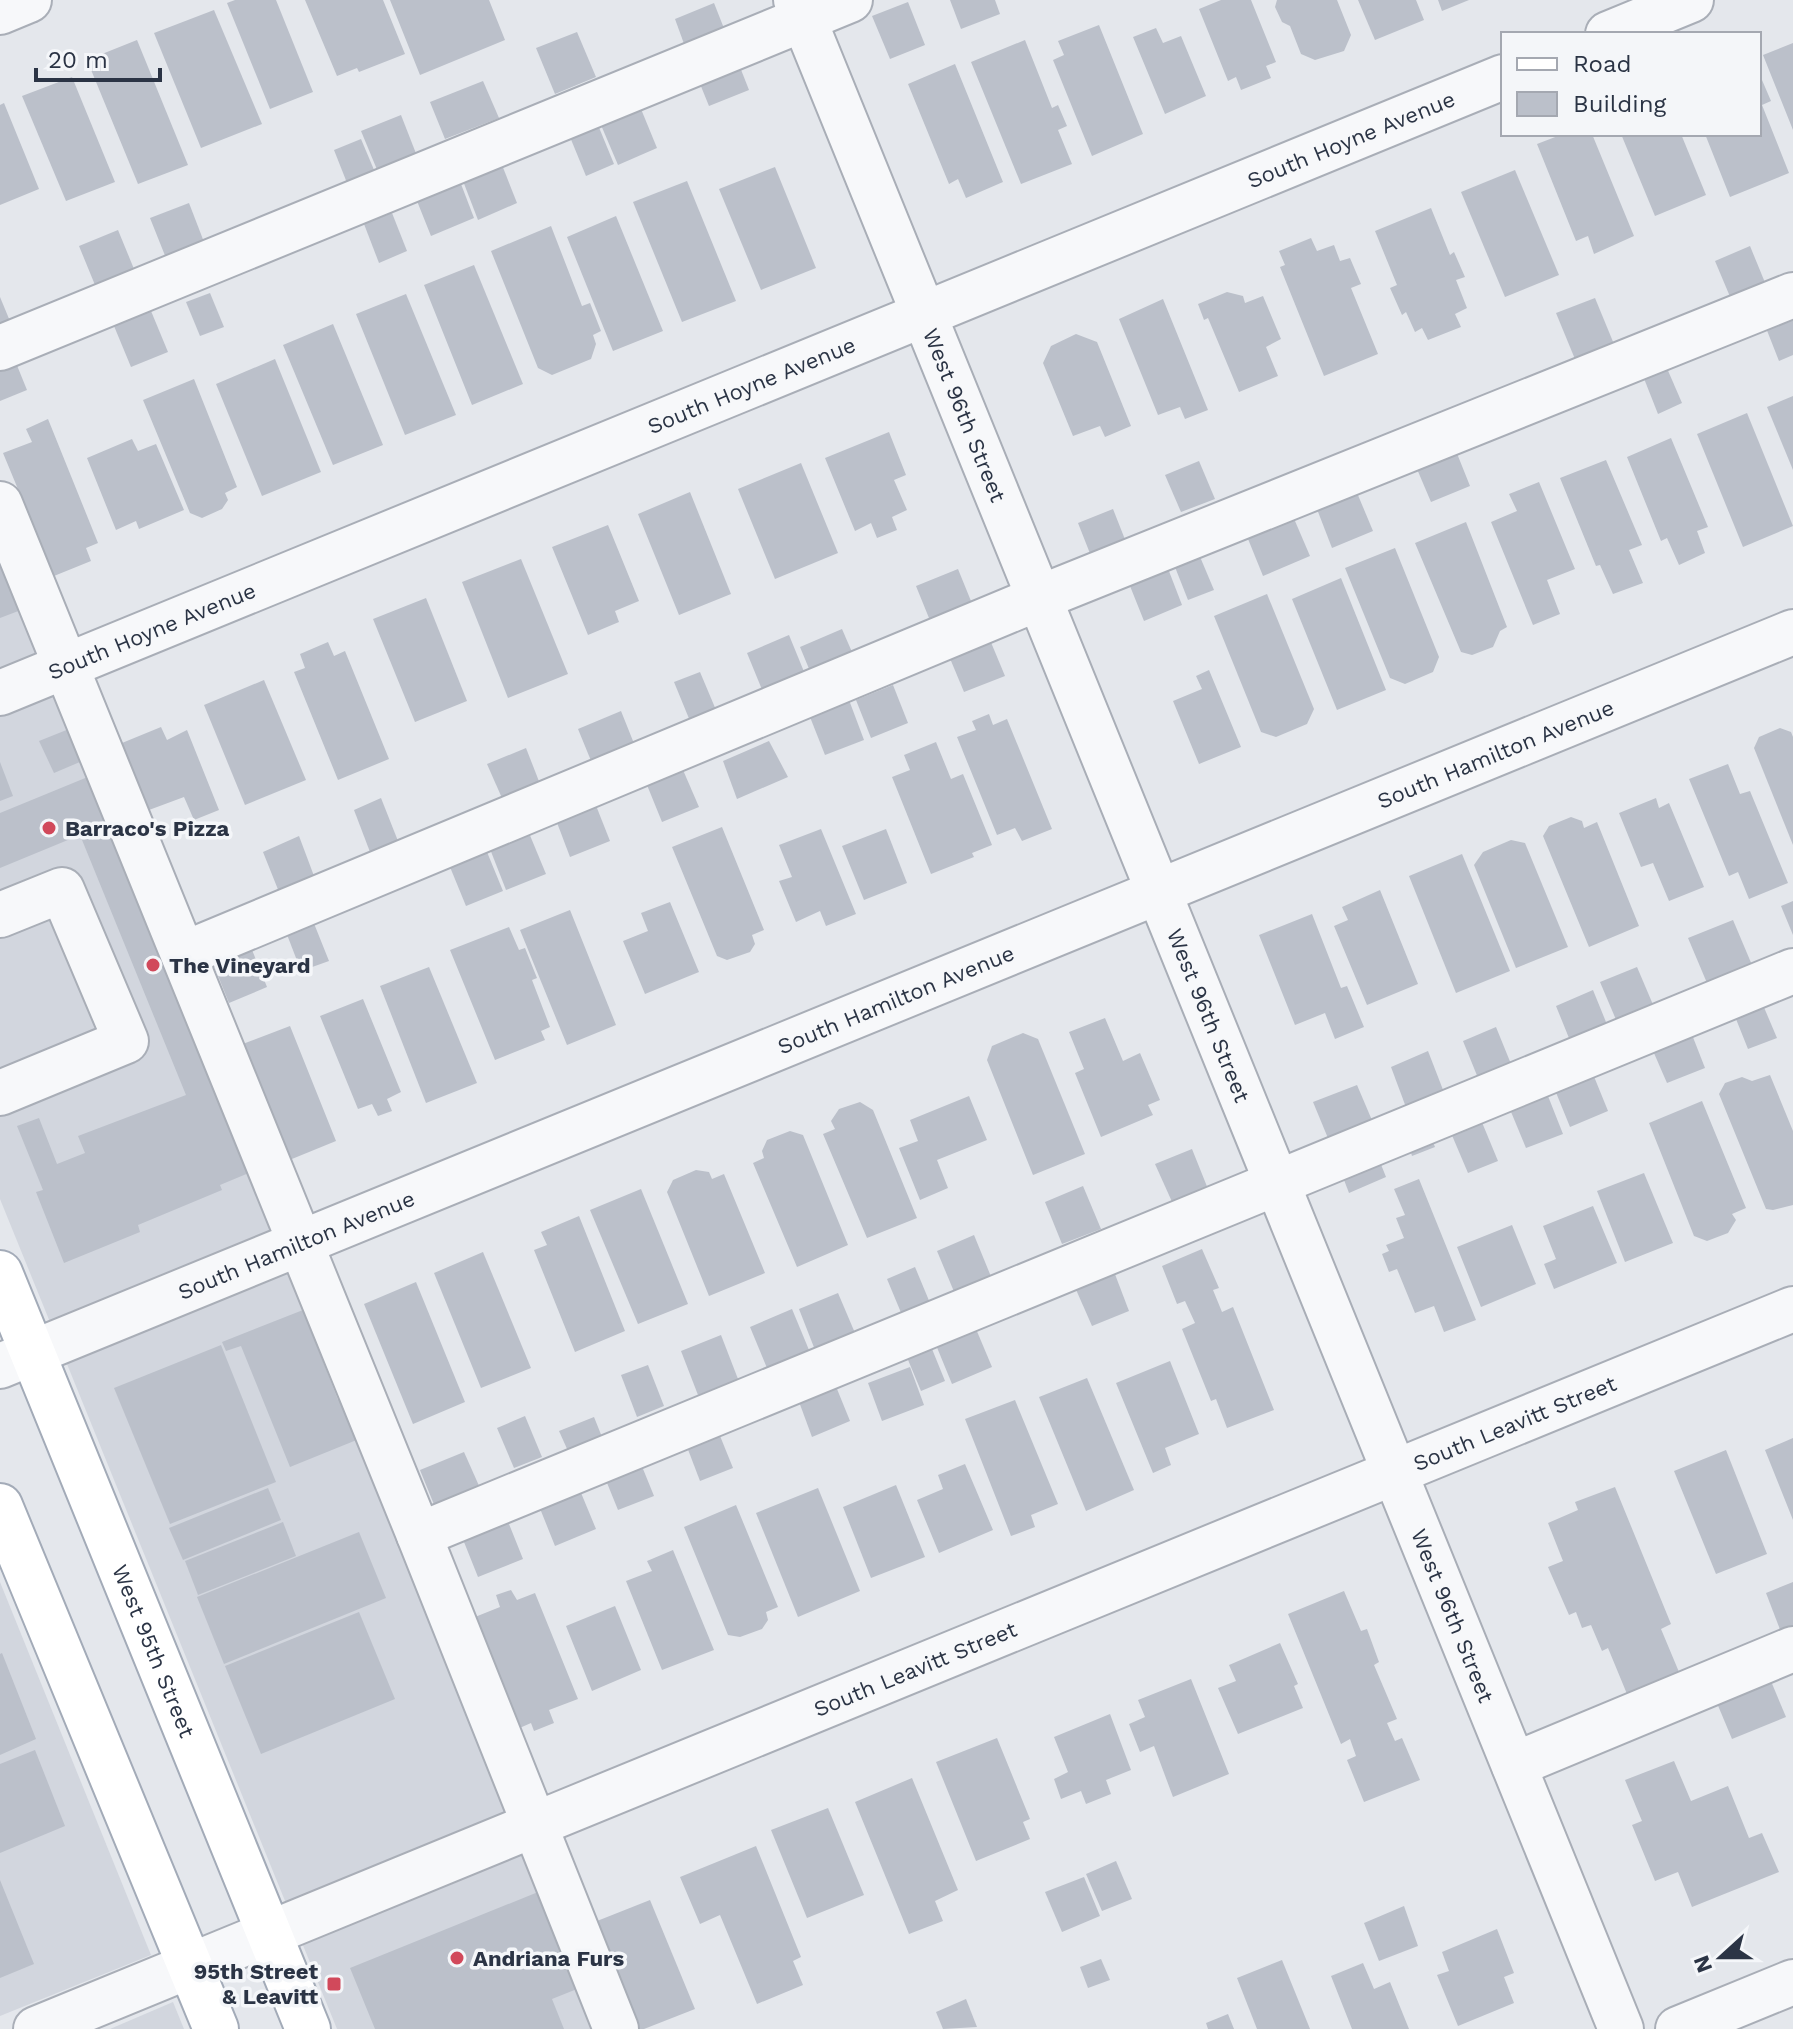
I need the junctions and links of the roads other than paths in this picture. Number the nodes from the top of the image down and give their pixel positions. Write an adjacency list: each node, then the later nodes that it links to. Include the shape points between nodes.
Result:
1 (29, 0): 5 (street)
2 (850, 0): 4 (street)
3 (1691, 0): 6 (street)
4 (800, 10): 9 (street, West 96th Street); 10 (street)
5 (0, 12)
6 (1613, 32)
7 (1501, 78): 9 (street, South Hoyne Avenue)
8 (1793, 295): 12 (street)
9 (923, 314): 12 (street, West 96th Street); 14 (street, South Hoyne Avenue)
10 (0, 348)
11 (0, 504): 14 (street)
12 (1039, 598): 16 (street, West 96th Street); 18 (street)
13 (1793, 632): 16 (street, South Hamilton Avenue)
14 (65, 666): 15 (street, South Hoyne Avenue); 18 (street)
15 (0, 693)
16 (1158, 891): 21 (street, West 96th Street); 22 (street, South Hamilton Avenue)
17 (0, 915): 20 (street, via 62,890 126,1041)
18 (184, 954): 22 (street)
19 (1793, 971): 21 (street)
20 (0, 1093)
21 (1277, 1182): 26 (street, West 96th Street); 28 (street)
22 (301, 1242): 25 (street, South Hamilton Avenue); 28 (street)
23 (0, 1273): 25 (main road, West 95th Street)
24 (1793, 1309): 26 (street, South Leavitt Street)
25 (16, 1359): 32 (main road, West 95th Street)
26 (1394, 1472): 30 (street, West 96th Street); 31 (street, South Leavitt Street)
27 (0, 1506): 33 (main road)
28 (419, 1535): 31 (street)
29 (1793, 1649): 30 (street)
30 (1514, 1765): 39 (street, West 96th Street)
31 (533, 1825): 32 (street, South Leavitt Street); 38 (street)
32 (269, 1933): 33 (street, South Leavitt Street); 37 (main road, West 95th Street)
33 (189, 1967): 35 (street, South Leavitt Street); 36 (main road)
34 (1793, 1982): 40 (street)
35 (36, 2029)
36 (216, 2029)
37 (308, 2029)
38 (616, 2029)
39 (1621, 2029)
40 (1678, 2029)

